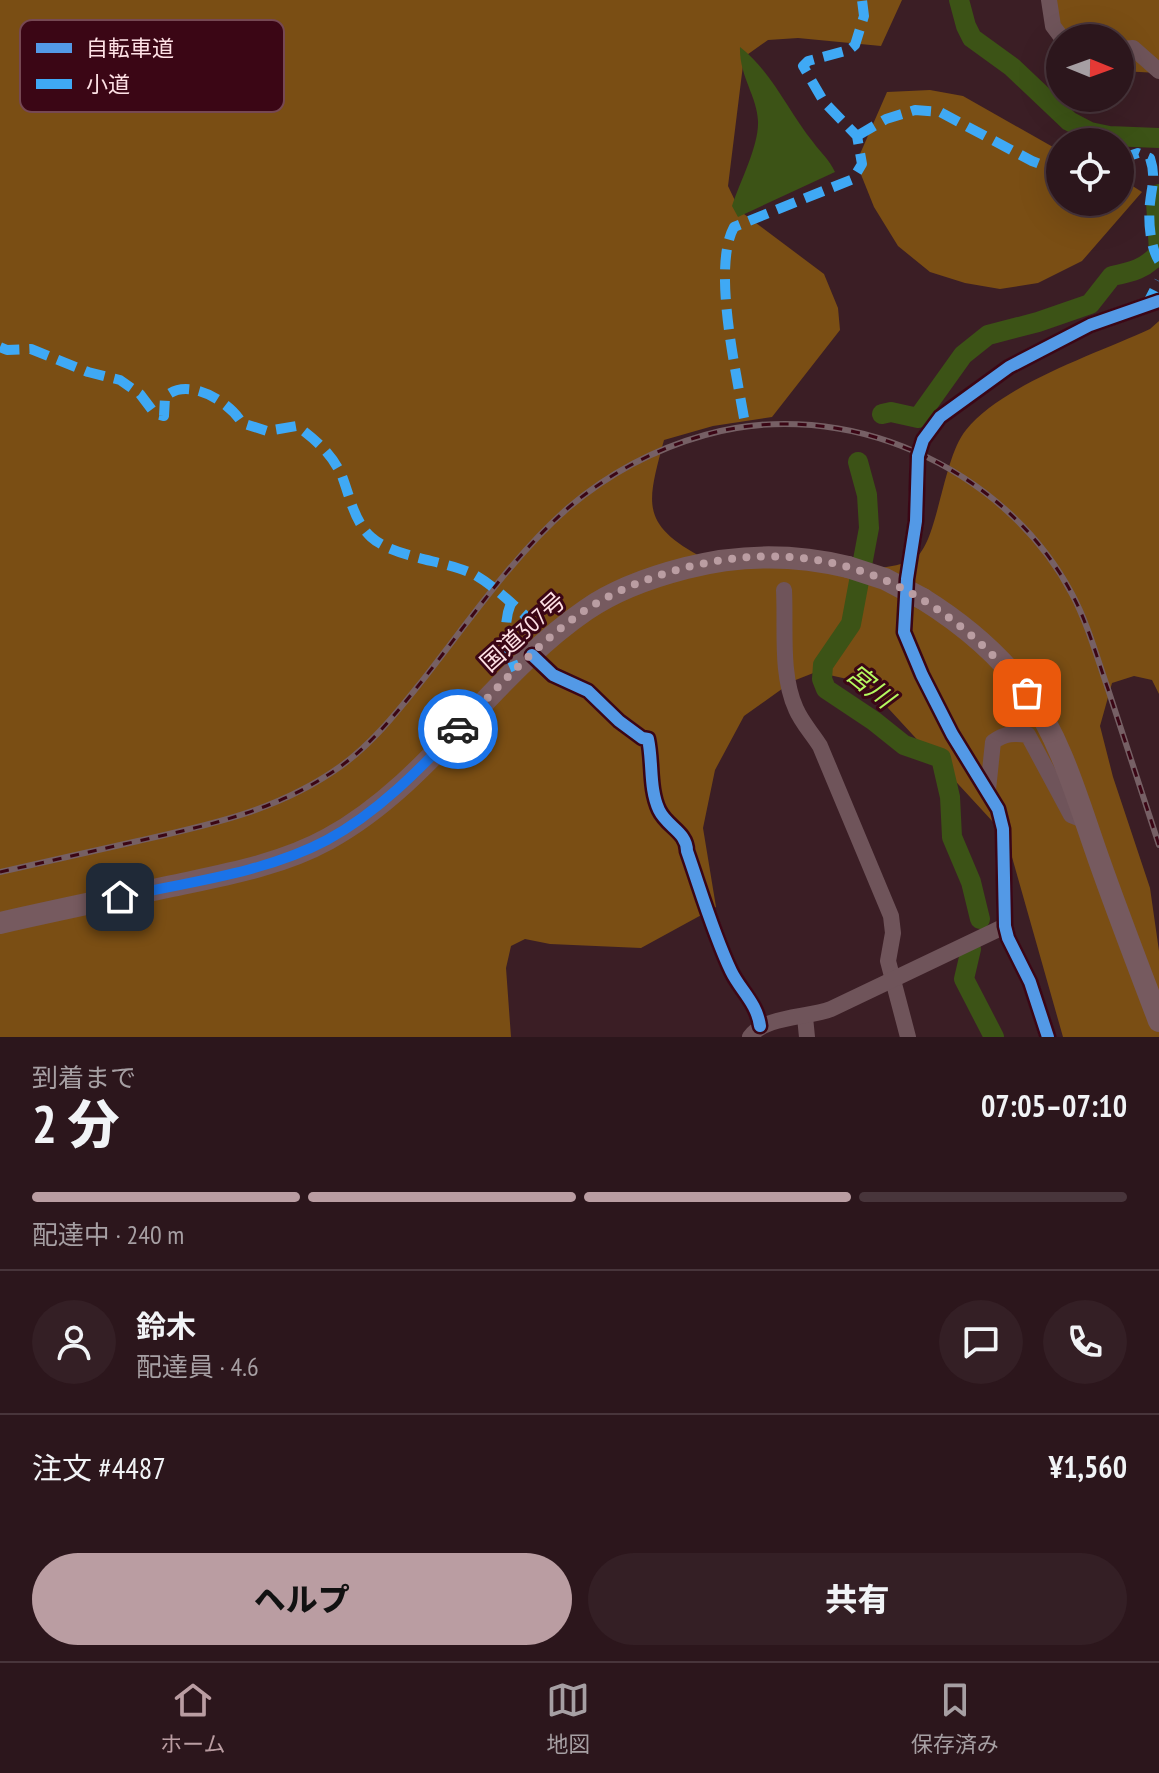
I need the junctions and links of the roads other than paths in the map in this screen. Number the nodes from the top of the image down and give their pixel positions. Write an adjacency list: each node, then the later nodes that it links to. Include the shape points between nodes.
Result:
1 (1049, 0): 2 (street)
2 (1053, 24)
3 (1134, 49): 4 (street)
4 (1159, 71)
5 (1159, 301): 8 (street, via 1090,325 1009,367 940,417 923,440 904,632 946,722)
6 (784, 590): 12 (street, via 792,700 820,746 891,916)
7 (532, 655): 9 (highway, 国道307号, bridge, via 588,608 670,572 753,557 848,567 923,599 988,648 1027,693 1050,733); 10 (highway, 国道307号, via 412,775 327,840 225,874); 15 (street, via 648,739 658,808 686,839 718,940 756,1008)
8 (988, 790): 9 (street, via 993,742 1002,735 1028,735 1071,815); 11 (street, via 1003,829)
9 (1086, 821): 14 (highway, 国道307号)
10 (0, 923)
11 (1005, 926): 12 (street); 18 (street)
12 (892, 981): 13 (street); 17 (street)
13 (805, 1017): 15 (street); 16 (street)
14 (1159, 1021)
15 (755, 1032)
16 (807, 1037)
17 (908, 1037)
18 (1048, 1037)

